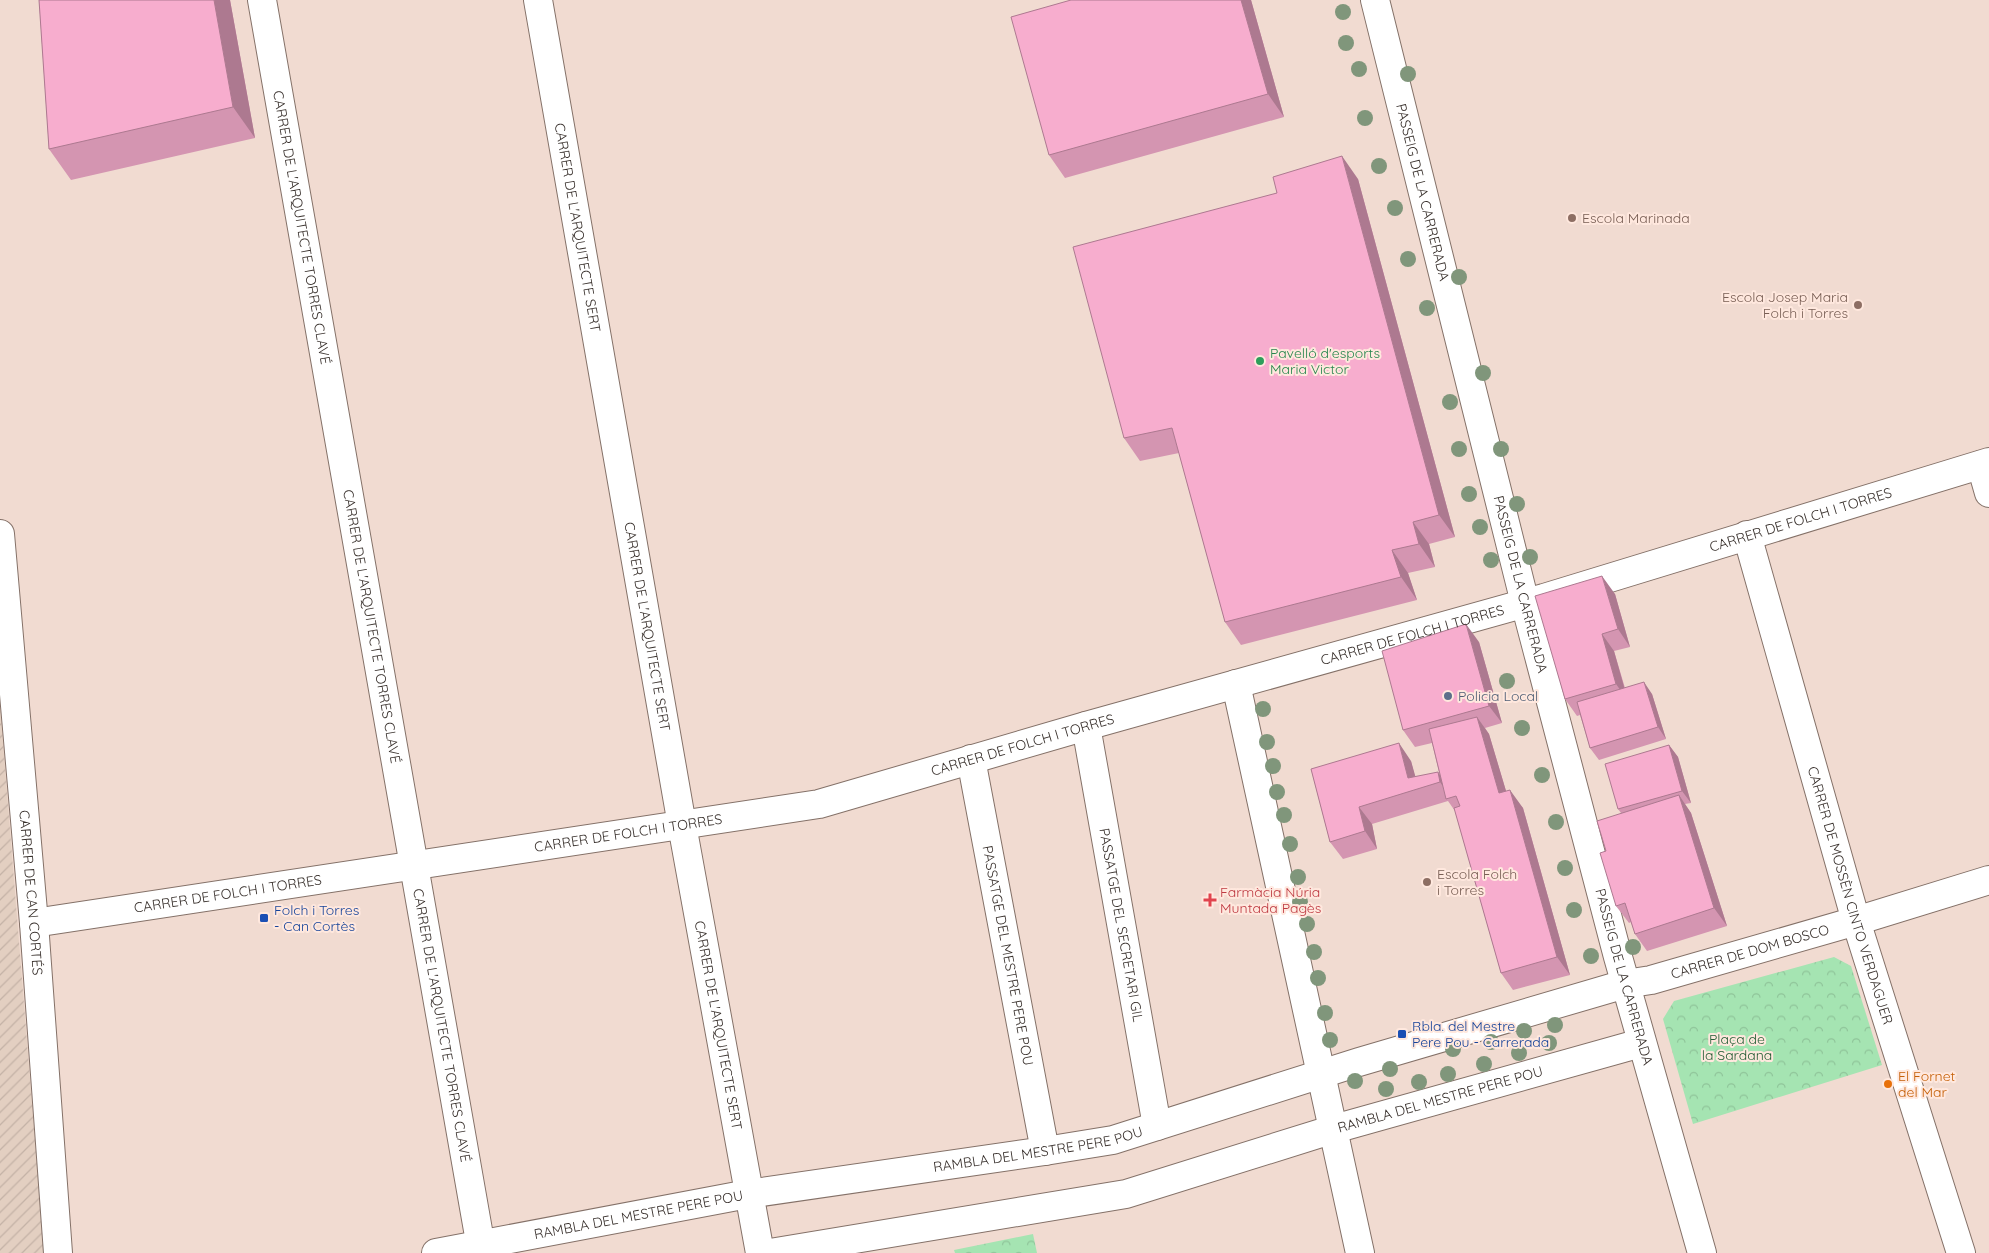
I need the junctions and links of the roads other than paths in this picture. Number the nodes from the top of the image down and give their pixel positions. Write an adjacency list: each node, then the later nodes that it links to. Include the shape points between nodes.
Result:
1 (262, 0): 14 (street, CARRER DE L'ARQUITECTE TORRES CLAVÉ)
2 (538, 0): 13 (street, CARRER DE L'ARQUITECTE SERT)
3 (1375, 0): 8 (street, PASSEIG DE LA CARRERADA)
4 (1985, 464): 5 (street); 7 (street, CARRER DE FOLCH I TORRES)
5 (1989, 493)
6 (0, 534): 9 (street, CARRER DE CAN CORTÉS)
7 (1748, 535): 8 (street, CARRER DE FOLCH I TORRES); 16 (street, CARRER DE MOSSÈN CINTO VERDAGUER)
8 (1525, 602): 10 (street, CARRER DE FOLCH I TORRES); 18 (street, PASSEIG DE LA CARRERADA)
9 (4, 616): 17 (street, CARRER DE CAN CORTÉS)
10 (1236, 684): 11 (street, CARRER DE FOLCH I TORRES); 20 (street)
11 (1086, 726): 12 (street, CARRER DE FOLCH I TORRES); 21 (street, PASSATGE DEL SECRETARI GIL)
12 (971, 759): 13 (street, CARRER DE FOLCH I TORRES, via 819,804); 23 (street, PASSATGE DEL MESTRE PERE POU)
13 (682, 825): 14 (street, CARRER DE FOLCH I TORRES); 24 (street, CARRER DE L'ARQUITECTE SERT)
14 (414, 866): 17 (street, CARRER DE FOLCH I TORRES); 25 (street, CARRER DE L'ARQUITECTE TORRES CLAVÉ)
15 (1989, 880): 16 (street, CARRER DE DOM BOSCO)
16 (1856, 921): 18 (street, CARRER DE DOM BOSCO, via 1651,980); 32 (street, CARRER DE MOSSÈN CINTO VERDAGUER)
17 (34, 923): 26 (street, CARRER DE CAN CORTÉS)
18 (1625, 984): 19 (street, PASSEIG DE LA CARRERADA); 20 (street, RAMBLA DEL MESTRE PERE POU)
19 (1641, 1043): 22 (street, RAMBLA DEL MESTRE PERE POU); 31 (street, PASSEIG DE LA CARRERADA)
20 (1321, 1075): 21 (street, RAMBLA DEL MESTRE PERE POU); 22 (street)
21 (1157, 1126): 23 (street, RAMBLA DEL MESTRE PERE POU, via 1113,1140)
22 (1334, 1129): 29 (street, RAMBLA DEL MESTRE PERE POU, via 1126,1194); 30 (street)
23 (1045, 1151): 24 (street, RAMBLA DEL MESTRE PERE POU)
24 (748, 1194): 25 (street, RAMBLA DEL MESTRE PERE POU); 28 (street, CARRER DE L'ARQUITECTE SERT)
25 (481, 1249): 27 (street, RAMBLA DEL MESTRE PERE POU)
26 (58, 1253)
27 (436, 1253)
28 (760, 1253)
29 (770, 1253)
30 (1360, 1253)
31 (1702, 1253)
32 (1961, 1253)

